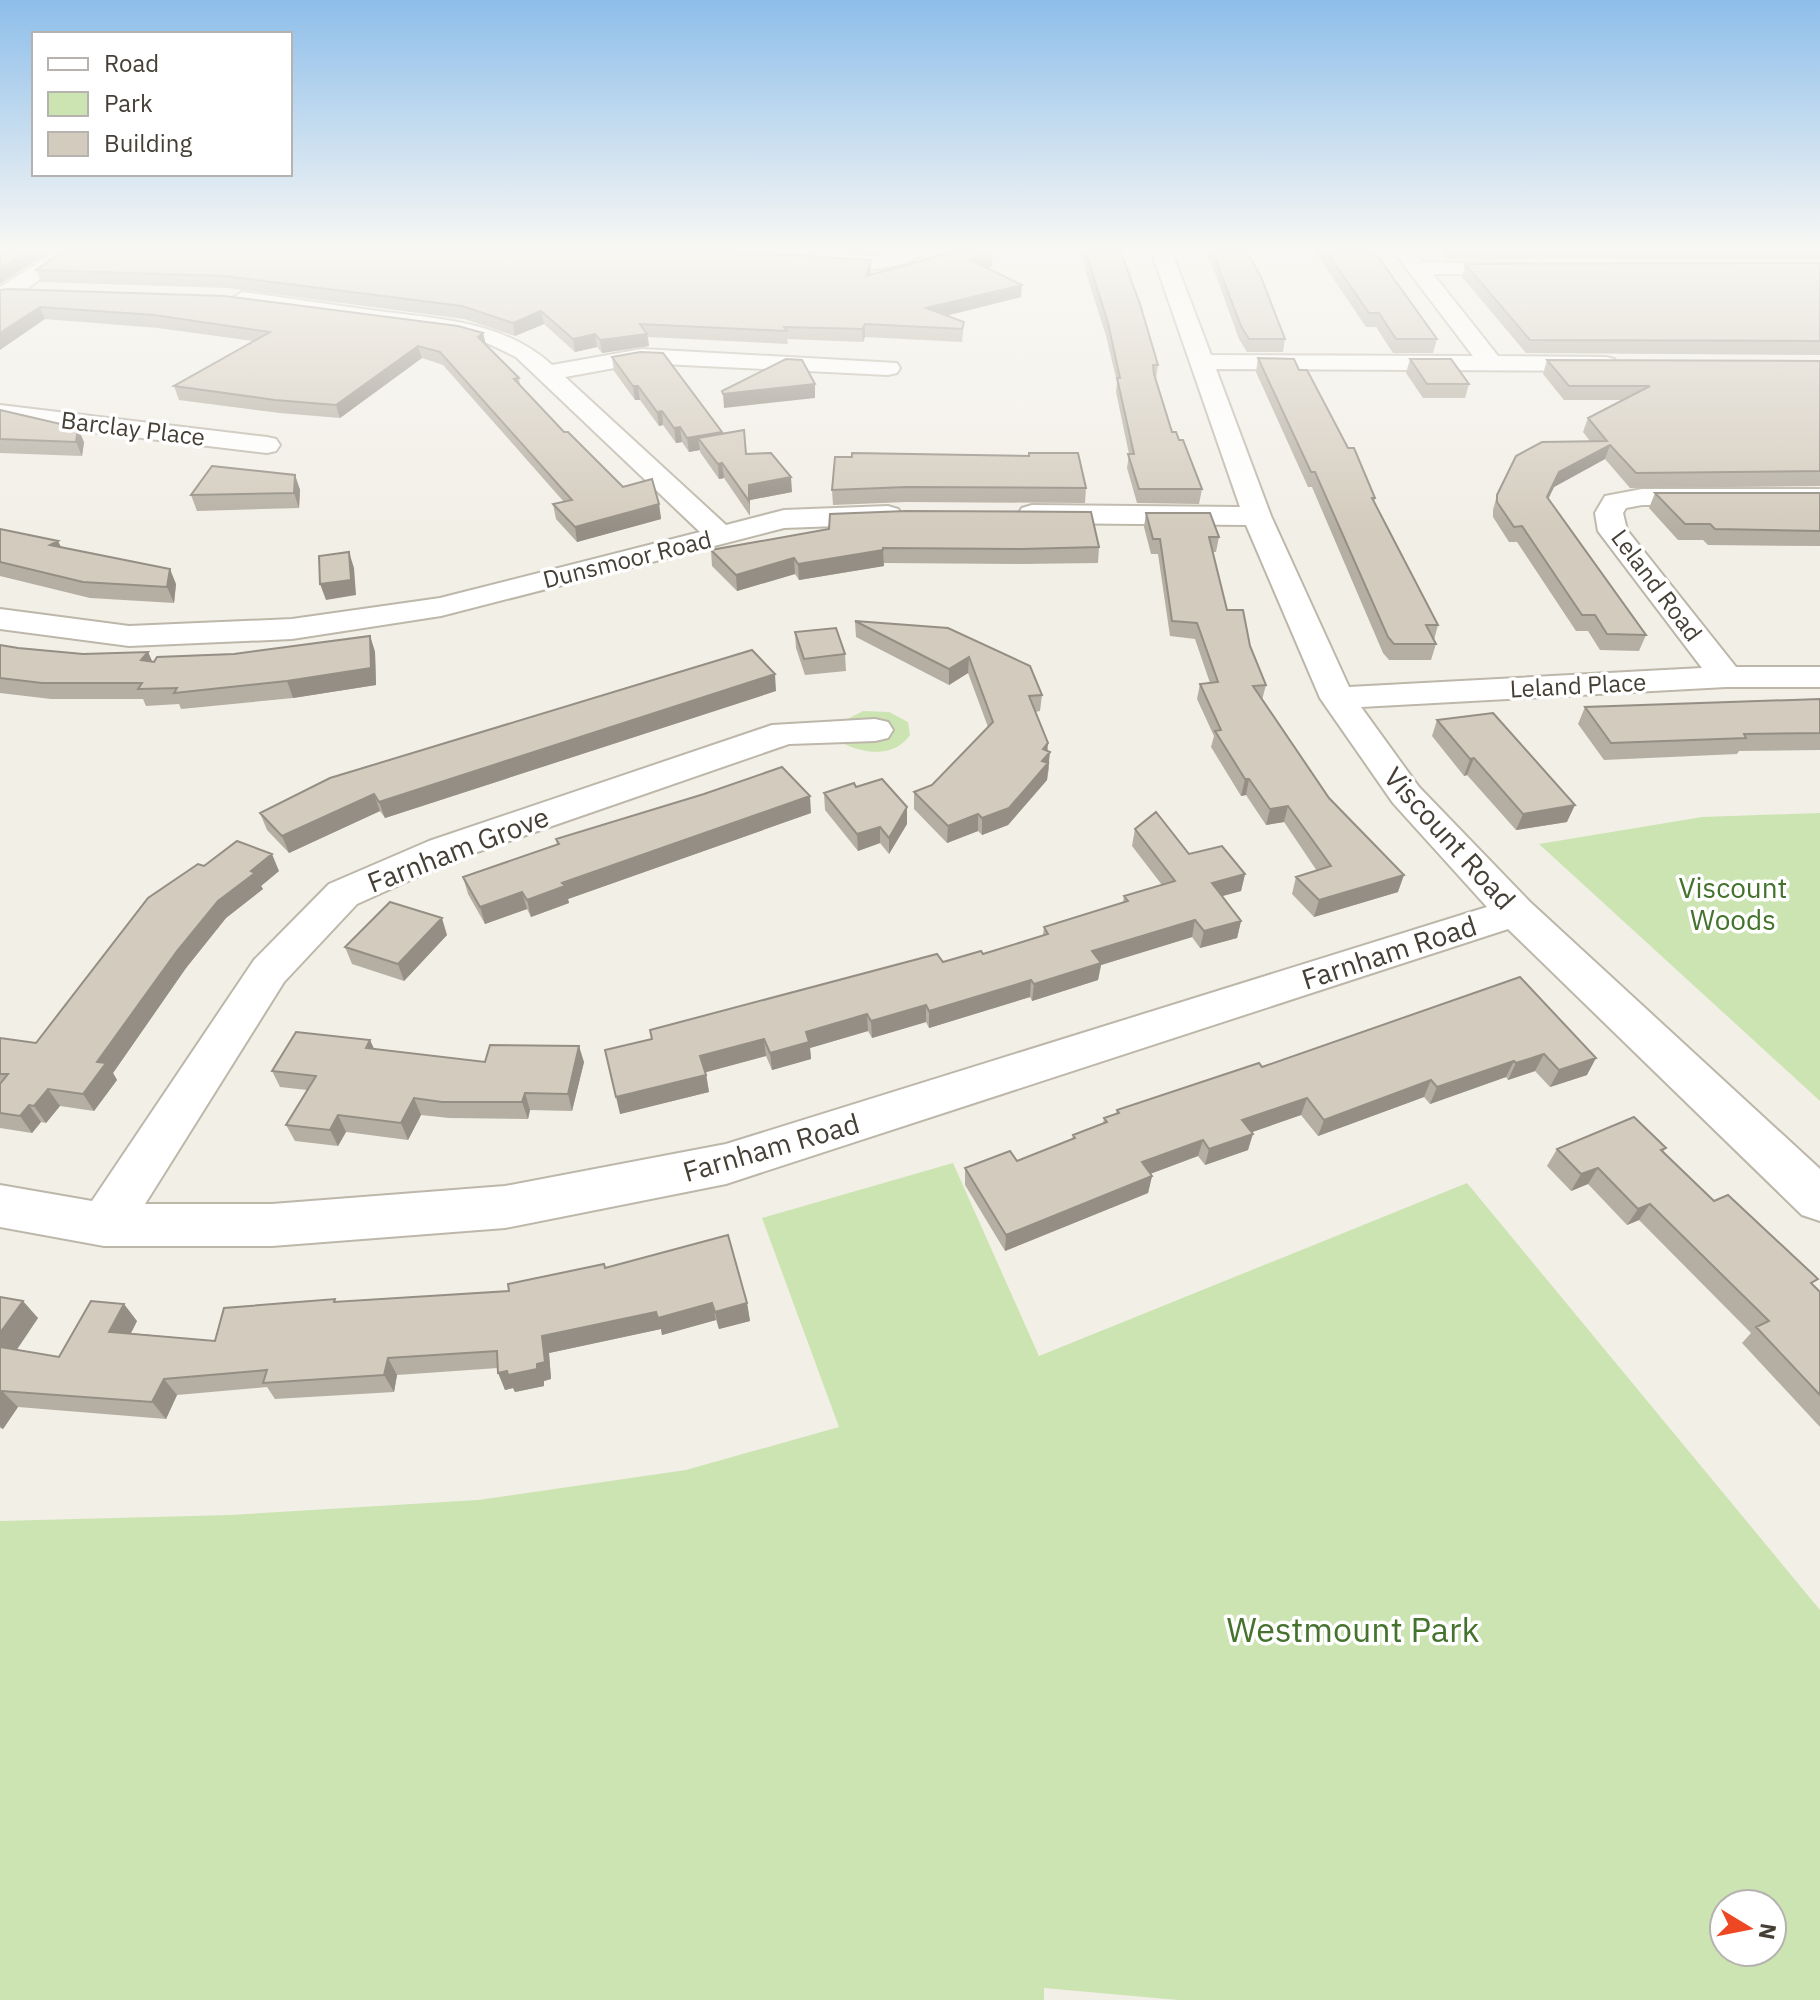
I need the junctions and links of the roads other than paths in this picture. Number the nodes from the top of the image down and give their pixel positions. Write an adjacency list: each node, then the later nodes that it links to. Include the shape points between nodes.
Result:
1 (506, 343): 8 (street)
2 (1194, 343): 4 (street, Viscount Road)
3 (1475, 343): 5 (street)
4 (1201, 362): 5 (street); 14 (street, Viscount Road)
5 (1491, 363): 6 (street)
6 (1632, 364)
7 (888, 368): 8 (street, via 642,356)
8 (546, 373): 15 (street)
9 (0, 413): 10 (street, Barclay Place)
10 (267, 445)
11 (1820, 497): 17 (street, Leland Road, via 1642,497 1615,502 1609,513 1613,531)
12 (922, 514): 15 (street, Dunsmoor Road, via 784,519)
13 (1000, 514): 14 (street)
14 (1257, 516): 19 (street, Viscount Road)
15 (720, 535): 16 (street, Dunsmoor Road, via 441,607 292,629 129,636)
16 (0, 619)
17 (1726, 677): 18 (street, Leland Place); 19 (street, Leland Place)
18 (1820, 677)
19 (1337, 698): 21 (street, Viscount Road, via 1406,795)
20 (875, 730): 24 (street, Farnham Grove, via 785,733 443,850 343,894 269,971)
21 (1515, 912): 22 (street, Viscount Road); 24 (street, Farnham Road, via 726,1164 505,1207 272,1225)
22 (1820, 1200)
23 (0, 1206): 24 (street, Farnham Road)
24 (104, 1225)

